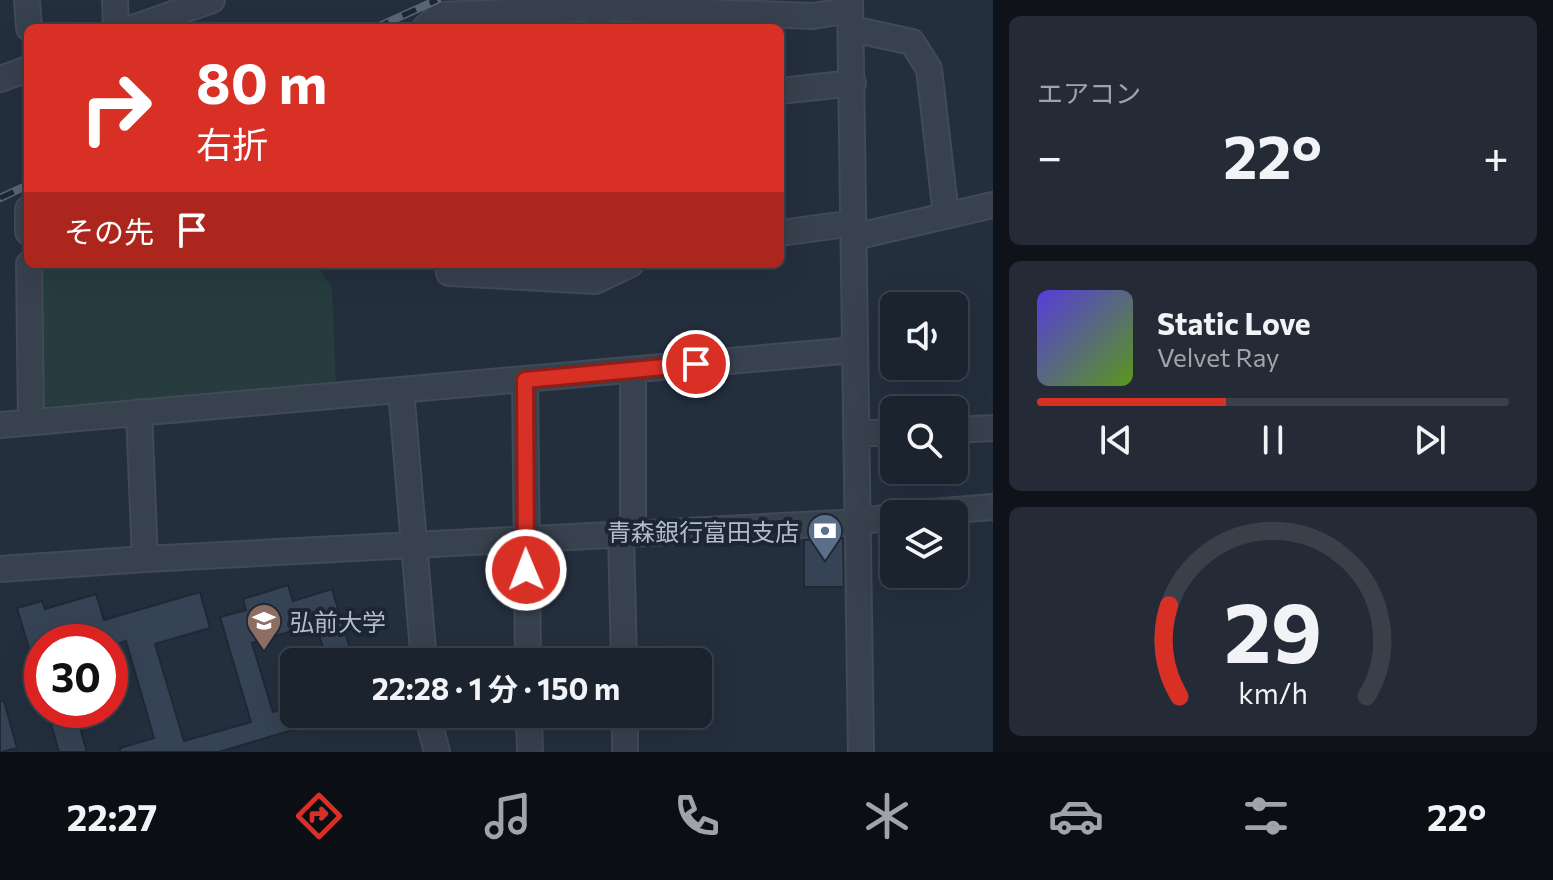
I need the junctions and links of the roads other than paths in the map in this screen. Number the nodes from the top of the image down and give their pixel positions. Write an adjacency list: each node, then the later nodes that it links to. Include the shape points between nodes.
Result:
1 (27, 0): 6 (street)
2 (115, 0): 7 (street)
3 (212, 0): 8 (street)
4 (851, 13): 5 (street); 12 (street); 15 (street, via 912,42 929,69)
5 (599, 18): 9 (street, via 439,15)
6 (29, 24)
7 (116, 24)
8 (144, 24)
9 (429, 24)
10 (24, 70): 11 (street)
11 (0, 79)
12 (853, 83): 13 (street); 16 (street)
13 (784, 91)
14 (993, 205): 15 (street)
15 (946, 215): 16 (street)
16 (854, 230): 17 (street); 21 (street)
17 (784, 233)
18 (29, 268): 26 (street)
19 (448, 268): 20 (street, via 449,273 595,281)
20 (623, 268)
21 (855, 350): 22 (street); 31 (street)
22 (633, 370): 23 (street); 36 (street)
23 (525, 380): 24 (street); 37 (street)
24 (401, 390): 25 (street); 38 (street)
25 (139, 412): 26 (street); 39 (street)
26 (31, 422): 27 (street)
27 (0, 425)
28 (993, 428): 29 (street)
29 (968, 429)
30 (880, 433): 31 (street)
31 (856, 434): 35 (street)
32 (993, 507): 33 (street)
33 (968, 509)
34 (880, 518): 35 (street)
35 (859, 522): 36 (street); 50 (street)
36 (627, 534): 37 (street); 43 (street)
37 (525, 539): 38 (street); 42 (street)
38 (416, 545): 39 (street); 41 (street)
39 (145, 559): 40 (street)
40 (0, 569)
41 (423, 648)
42 (528, 648)
43 (624, 648)
44 (431, 728): 47 (street)
45 (529, 728): 48 (street)
46 (625, 728): 49 (street)
47 (437, 752)
48 (530, 752)
49 (625, 752)
50 (861, 752)

